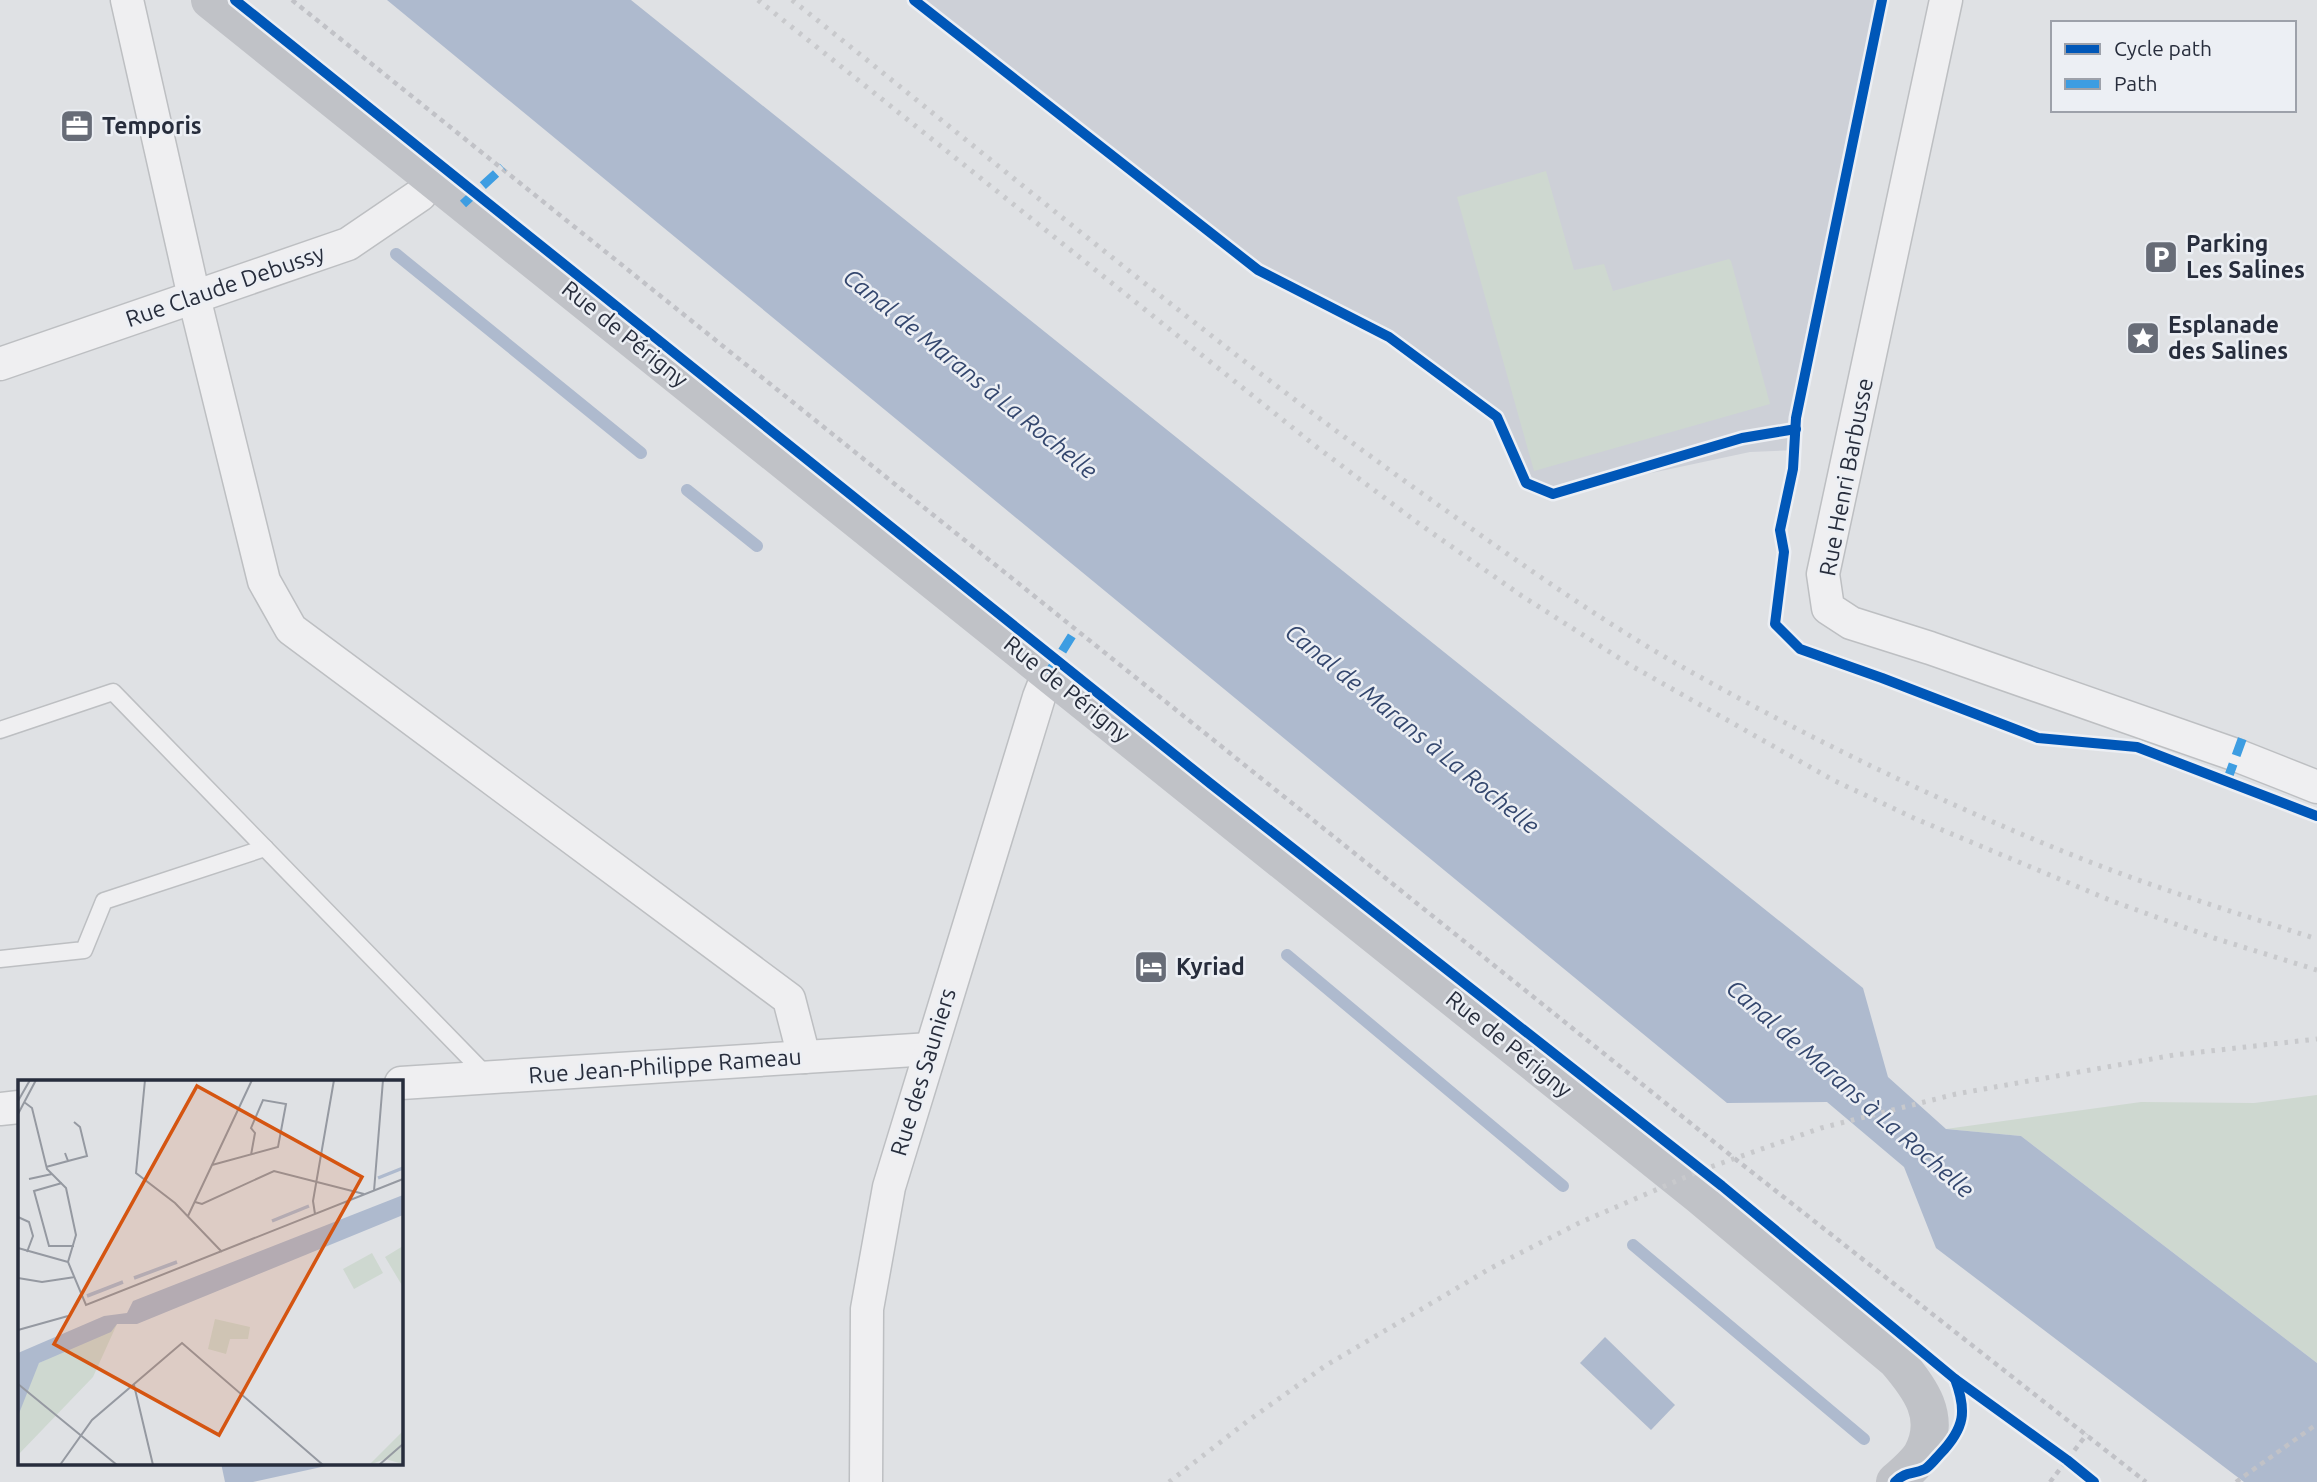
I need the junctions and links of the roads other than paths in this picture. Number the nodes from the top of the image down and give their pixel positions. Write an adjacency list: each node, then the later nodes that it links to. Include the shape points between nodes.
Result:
1 (127, 0): 5 (street)
2 (209, 0): 4 (street, Rue de Périgny)
3 (1946, 0): 9 (street, Rue Henri Barbusse, via 1823,574 1828,608 1851,624)
4 (433, 180): 5 (street, Rue Claude Debussy, via 420,195 348,244); 7 (street, Rue de Périgny)
5 (194, 297): 6 (street, Rue Claude Debussy); 13 (street, via 264,581 291,629 789,999)
6 (0, 364)
7 (1048, 674): 12 (street, Rue des Sauniers); 19 (street, Rue de Périgny, via 1699,1195 1896,1360 1918,1385 1929,1411 1929,1434 1921,1455)
8 (0, 730): 10 (lane, via 113,692)
9 (2310, 774)
10 (265, 849): 11 (lane, via 104,901 84,950); 14 (lane)
11 (0, 959)
12 (930, 1048): 13 (street, Rue Jean-Philippe Rameau); 18 (street, Rue des Sauniers, via 889,1186 867,1309)
13 (804, 1057): 14 (street, Rue Jean-Philippe Rameau)
14 (488, 1077): 15 (street, Rue Jean-Philippe Rameau)
15 (402, 1083)
16 (18, 1107): 17 (street)
17 (0, 1109)
18 (866, 1482)
19 (1895, 1482)

